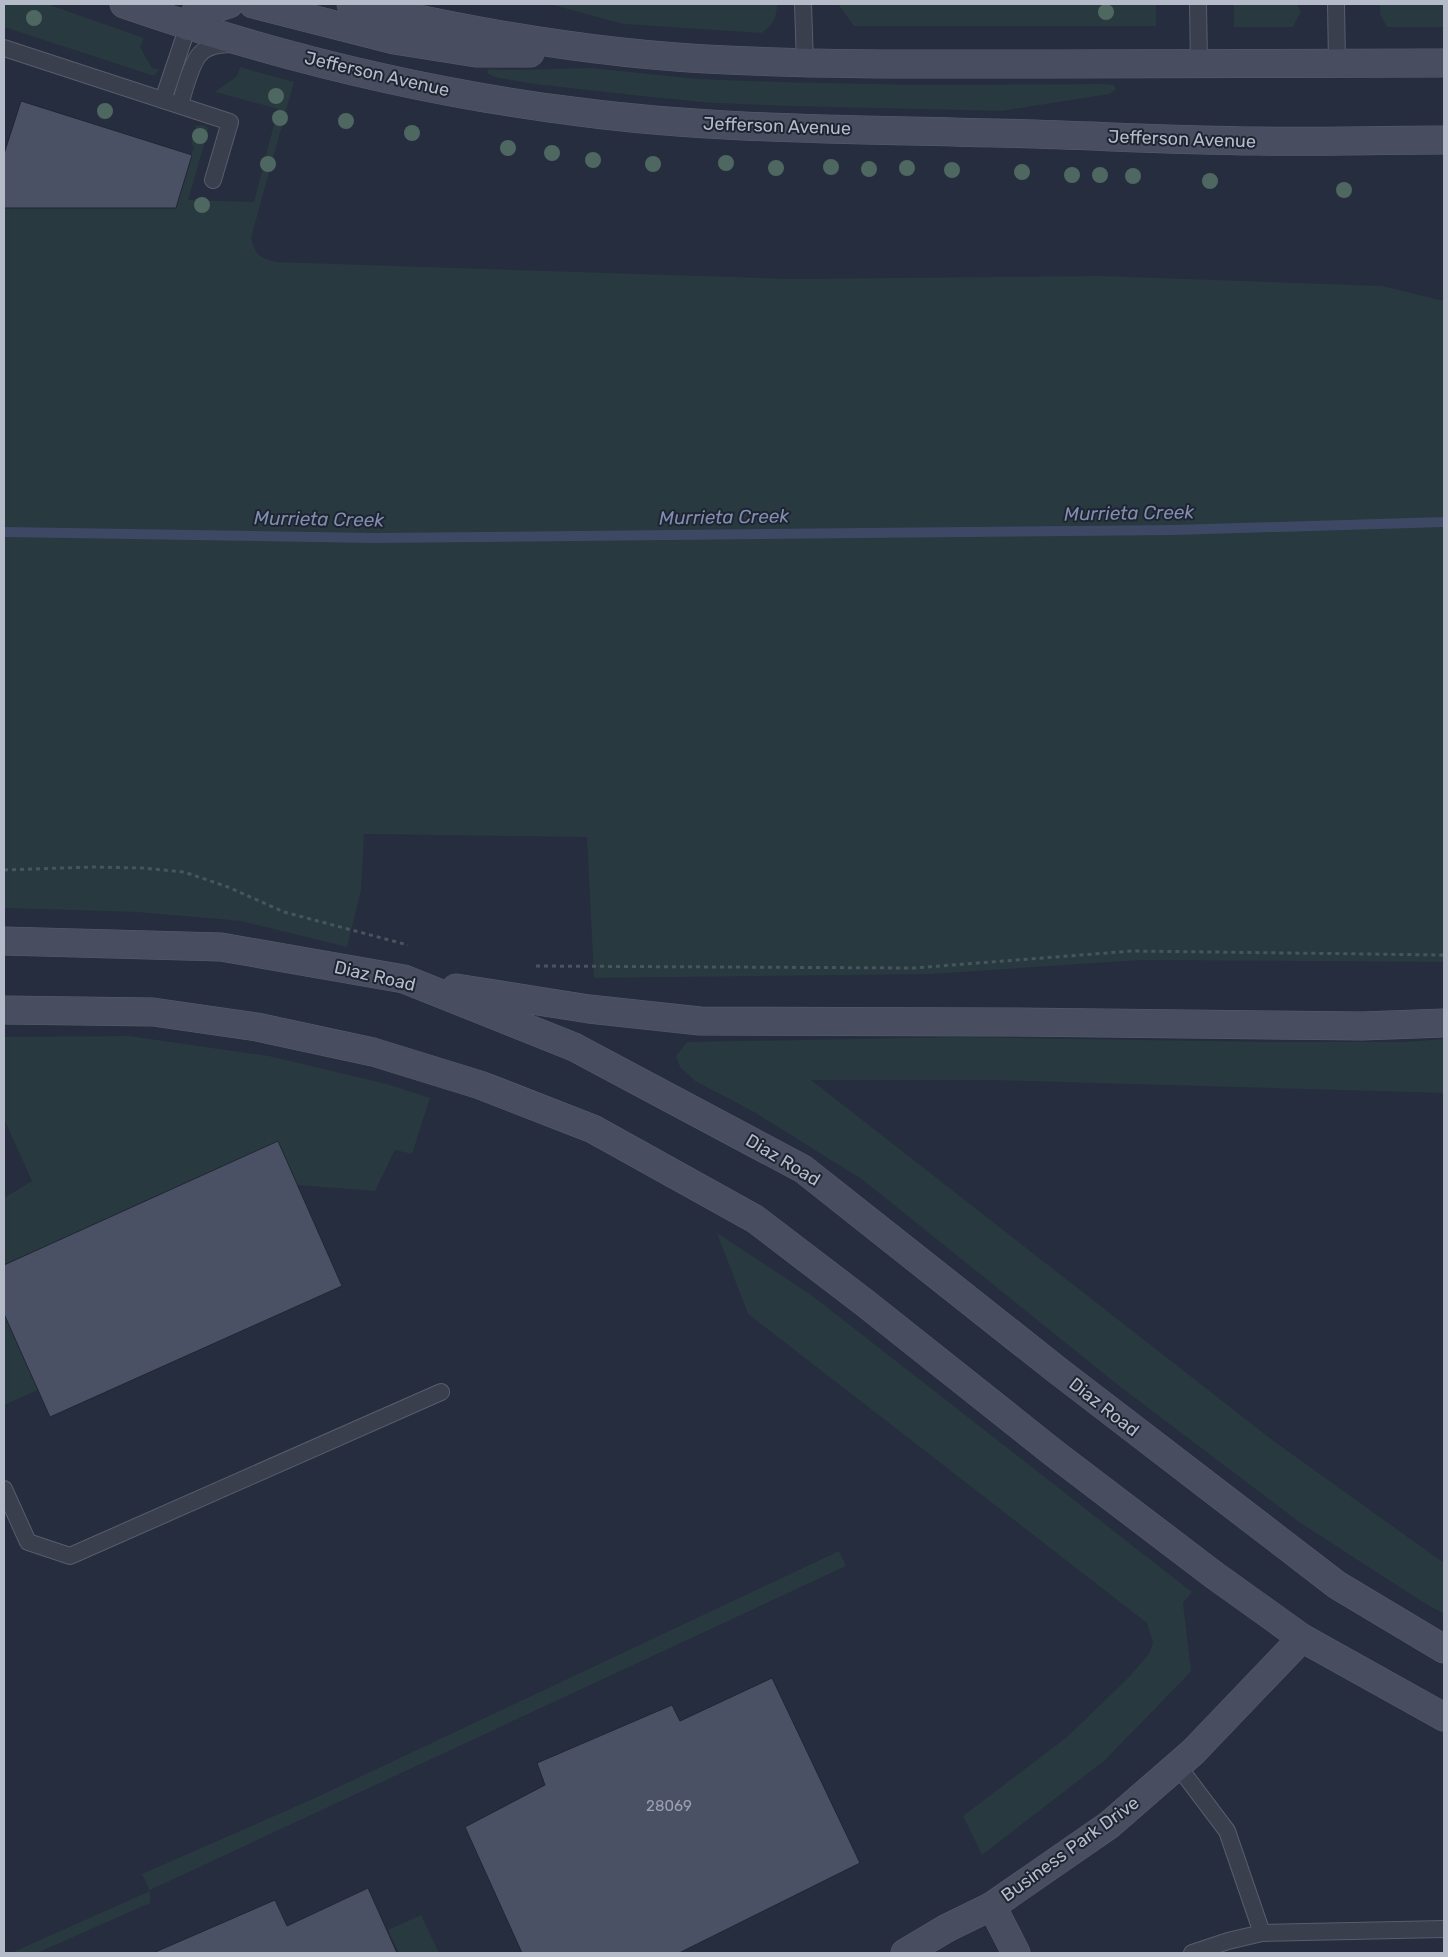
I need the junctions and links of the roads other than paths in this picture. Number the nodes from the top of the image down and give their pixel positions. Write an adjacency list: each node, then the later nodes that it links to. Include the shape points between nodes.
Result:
1 (124, 4): 8 (main road, Jefferson Avenue)
2 (229, 4): 8 (main road, via 194,15)
3 (254, 4): 10 (main road, via 394,40 476,52 536,53)
4 (351, 4): 10 (main road, via 411,18)
5 (803, 4): 12 (lane)
6 (1198, 4): 13 (lane)
7 (1336, 4): 15 (lane)
8 (188, 26): 9 (main road, Jefferson Avenue); 16 (lane)
9 (254, 44): 17 (lane, via 219,44 199,54); 18 (main road, Jefferson Avenue, via 326,64 473,96 581,112 687,122 1258,142)
10 (568, 45): 12 (main road, via 648,55)
11 (4, 48): 16 (lane)
12 (805, 63): 13 (main road)
13 (1199, 63): 15 (main road)
14 (1444, 63): 15 (main road)
15 (1337, 64)
16 (163, 100): 17 (lane)
17 (180, 105): 19 (lane, via 230,122)
18 (1444, 140)
19 (213, 180)
20 (4, 941): 21 (main road, Diaz Road, via 221,947)
21 (404, 979): 23 (main road, via 589,1010 700,1021 1362,1026); 27 (main road, Diaz Road, via 574,1047 803,1169 1336,1586)
22 (4, 1010): 26 (main road, via 153,1012 257,1027 382,1055 480,1085 593,1130 754,1219 1063,1460)
23 (1444, 1023)
24 (441, 1392): 25 (lane, via 70,1556 28,1542)
25 (4, 1489)
26 (1302, 1638): 28 (main road); 29 (main road, Business Park Drive)
27 (1444, 1650)
28 (1444, 1717)
29 (1178, 1766): 30 (main road, Business Park Drive, via 1109,1825); 32 (lane, via 1227,1831)
30 (992, 1906): 33 (main road, Business Park Drive); 34 (main road)
31 (1444, 1929): 32 (lane)
32 (1262, 1933): 35 (lane)
33 (904, 1953)
34 (1016, 1953)
35 (1192, 1953)

